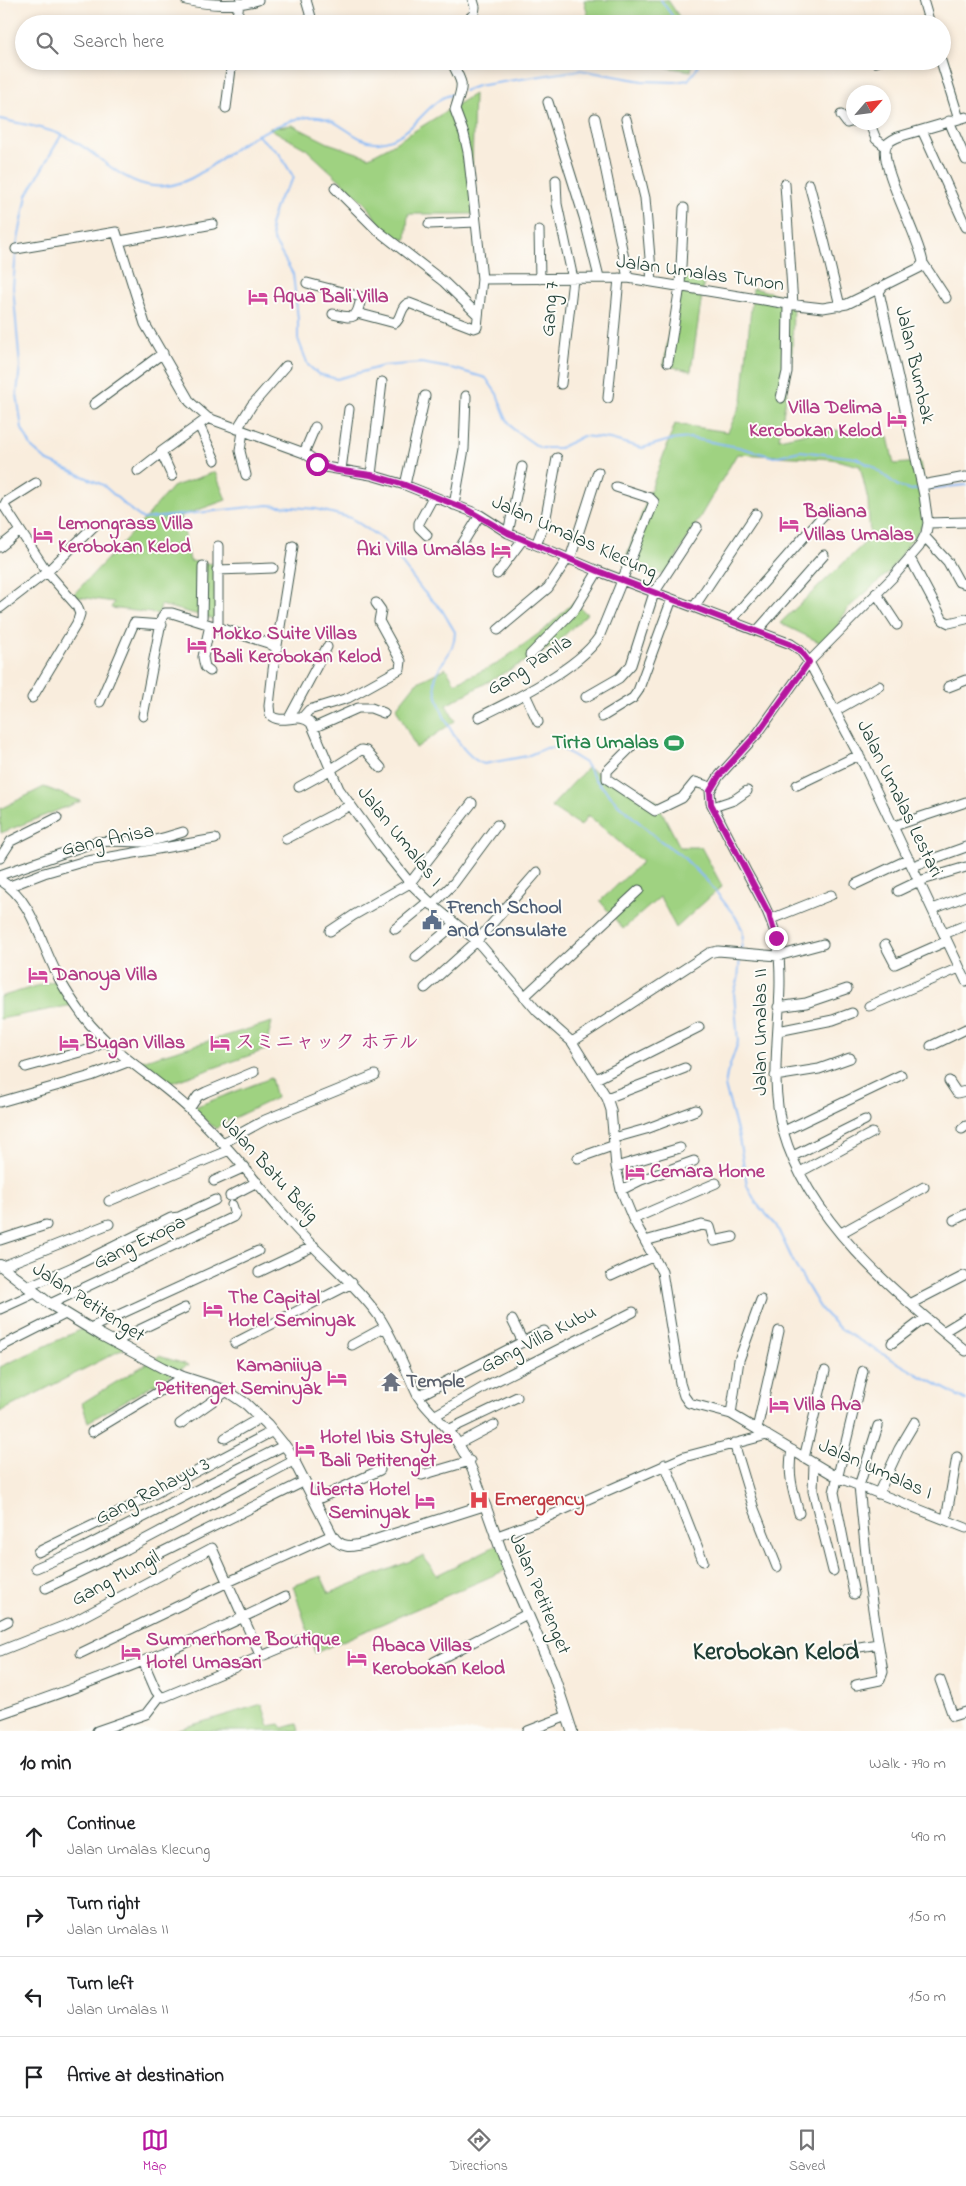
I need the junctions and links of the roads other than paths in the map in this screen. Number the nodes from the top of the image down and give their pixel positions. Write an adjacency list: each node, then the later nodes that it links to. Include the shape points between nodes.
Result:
1 (186, 0): 6 (street)
2 (258, 0): 6 (street)
3 (306, 0): 8 (street)
4 (472, 0): 9 (street, via 475,7)
5 (923, 0): 10 (street)
6 (237, 2): 7 (street)
7 (236, 15)
8 (310, 15)
9 (473, 15)
10 (927, 15)
11 (231, 70): 15 (street)
12 (456, 70): 31 (street, via 462,81 456,114 468,152)
13 (944, 70): 18 (street)
14 (548, 102): 39 (street, via 575,185)
15 (226, 108)
16 (841, 115): 21 (street)
17 (595, 118): 40 (street)
18 (963, 118): 20 (street)
19 (626, 119): 44 (street, via 645,198)
20 (949, 121): 23 (street); 25 (street)
21 (846, 122)
22 (872, 130): 24 (street, via 876,139)
23 (922, 130): 24 (street, via 893,140); 34 (street)
24 (886, 147): 38 (street, via 891,176)
25 (966, 160)
26 (556, 180): 43 (street, Gang 7, via 557,204)
27 (786, 184): 49 (street)
28 (808, 184): 50 (street)
29 (335, 188): 53 (street, via 377,230 444,282)
30 (684, 208): 46 (street)
31 (476, 222): 33 (street); 41 (street)
32 (213, 224): 36 (street)
33 (429, 224)
34 (966, 227)
35 (539, 230): 42 (street)
36 (120, 240): 37 (street, Jalan Umalas Klecung, via 116,232); 54 (street, Jalan Umalas Klecung, via 143,318)
37 (16, 250)
38 (923, 263): 47 (street, Jalan Bumbak, via 920,268); 48 (street)
39 (599, 277): 40 (street, Jalan Umalas Tunon); 43 (street, Jalan Umalas Tunon)
40 (624, 278): 44 (street, Jalan Umalas Tunon); 61 (street)
41 (482, 279): 42 (street, Jalan Umalas Tunon); 53 (street)
42 (540, 279): 43 (street, Jalan Umalas Tunon)
43 (573, 279): 58 (street, Gang 7)
44 (652, 282): 46 (street, Jalan Umalas Tunon)
45 (307, 283): 51 (street, via 360,297)
46 (680, 286): 49 (street, Jalan Umalas Tunon); 55 (street)
47 (880, 288): 50 (street, Jalan Umalas Tunon); 83 (street, Jalan Bumbak)
48 (946, 298)
49 (791, 305): 50 (street, Jalan Umalas Tunon); 62 (street, via 787,372)
50 (840, 306)
51 (358, 313): 52 (street, via 349,318); 53 (street, via 395,323 403,306 408,303 474,328 477,327)
52 (333, 314)
53 (478, 314)
54 (163, 353): 63 (street); 65 (street, Jalan Umalas Klecung, via 190,402)
55 (668, 362)
56 (286, 366): 68 (street, via 252,405)
57 (382, 382): 78 (street)
58 (561, 384)
59 (425, 396): 82 (street)
60 (466, 396): 86 (street, via 465,438)
61 (608, 398)
62 (781, 398)
63 (94, 404)
64 (349, 409): 74 (street)
65 (208, 418): 66 (street); 68 (street, Jalan Umalas Klecung)
66 (198, 425): 69 (street); 72 (street)
67 (315, 427): 70 (street)
68 (240, 430): 70 (street, Jalan Umalas Klecung); 77 (street, via 240,451)
69 (161, 453): 75 (street); 79 (street)
70 (304, 453): 74 (street, Jalan Umalas Klecung, via 320,466)
71 (557, 458): 99 (street, via 545,522)
72 (215, 460)
73 (522, 466): 95 (street)
74 (341, 470): 78 (street, Jalan Umalas Klecung)
75 (138, 471)
76 (598, 472): 106 (street)
77 (246, 475)
78 (371, 475): 82 (street, Jalan Umalas Klecung)
79 (172, 476)
80 (966, 477): 83 (street)
81 (36, 483): 94 (street, via 4,504)
82 (405, 485): 85 (street, Jalan Umalas Klecung)
83 (922, 485): 91 (street, Jalan Bumbak)
84 (616, 487): 113 (street, Gang Panila, via 654,502)
85 (433, 497): 86 (street, Jalan Umalas Klecung); 96 (street, via 419,523)
86 (454, 505): 89 (street, Jalan Umalas Klecung)
87 (826, 512): 122 (street)
88 (756, 514): 119 (street)
89 (480, 515): 95 (street, Jalan Umalas Klecung); 102 (street)
90 (966, 522): 91 (street)
91 (928, 523): 97 (street, Jalan Bumbak)
92 (94, 526): 111 (street)
93 (697, 527): 115 (street)
94 (20, 531): 103 (street); 111 (street)
95 (508, 533): 98 (street, Jalan Umalas Klecung)
96 (427, 535)
97 (925, 537): 105 (street, Jalan Bumbak); 114 (street, via 948,562 959,582)
98 (523, 539): 99 (street, Jalan Umalas Klecung); 112 (street)
99 (536, 545): 106 (street, Jalan Umalas Klecung)
100 (218, 546): 109 (street)
101 (293, 546): 129 (street)
102 (461, 546)
103 (0, 547)
104 (824, 555): 127 (street)
105 (910, 558): 116 (street, Jalan Bumbak); 121 (street, via 943,620 949,623)
106 (569, 559): 110 (street, Jalan Umalas Klecung); 126 (street, via 548,588)
107 (203, 566): 124 (street)
108 (273, 568): 109 (street)
109 (217, 570): 124 (street)
110 (598, 571): 113 (street, Jalan Umalas Klecung); 130 (street, via 576,609)
111 (47, 572): 120 (street); 138 (street, via 77,606 79,618)
112 (497, 574)
113 (622, 580): 115 (street, Jalan Umalas Klecung); 136 (street, Gang Panila, via 596,643 567,667)
114 (966, 584)
115 (654, 592): 117 (street, Jalan Umalas Klecung); 137 (street, via 631,665 619,678)
116 (876, 593): 125 (street); 131 (street, Jalan Bumbak)
117 (672, 599): 119 (street, Jalan Umalas Klecung); 144 (street, via 638,691 633,698)
118 (376, 603): 146 (street, via 381,610 379,621 401,661 400,669 348,698 309,710)
119 (694, 607): 122 (street, Jalan Umalas Klecung)
120 (0, 608)
121 (966, 620)
122 (730, 621): 127 (street, Jalan Umalas Klecung)
123 (162, 625): 124 (street, via 163,614 168,612); 139 (street, via 134,623); 142 (street)
124 (210, 625): 129 (street); 132 (street, via 203,657 205,667)
125 (897, 625)
126 (498, 630)
127 (757, 631): 131 (street, Jalan Umalas Klecung, via 790,644 800,650)
128 (327, 647): 145 (street)
129 (277, 648): 145 (street, via 269,711 275,719)
130 (530, 655)
131 (809, 662): 140 (street, Jalan Umalas Lestari); 155 (street, via 758,733)
132 (210, 670)
133 (966, 680): 135 (street)
134 (879, 686): 140 (street)
135 (948, 687)
136 (525, 694): 143 (street, Gang Panila); 147 (street)
137 (586, 696)
138 (32, 698)
139 (100, 702)
140 (836, 711): 150 (street, Jalan Umalas Lestari)
141 (384, 713): 148 (street, via 358,708)
142 (143, 716)
143 (479, 717)
144 (602, 717)
145 (289, 718): 146 (street)
146 (302, 718): 148 (street, Jalan Umalas I)
147 (538, 722)
148 (314, 728): 152 (street, Jalan Umalas I)
149 (632, 747): 155 (street, via 607,771 606,779 655,811 682,798 695,782)
150 (859, 755): 153 (street); 163 (street, Jalan Umalas Lestari)
151 (381, 768): 152 (street, via 364,750)
152 (330, 770): 154 (street); 159 (street, Jalan Umalas I)
153 (797, 785)
154 (298, 787)
155 (711, 787): 160 (street, Jalan Umalas II)
156 (747, 791): 160 (street, via 734,800)
157 (966, 802): 163 (street)
158 (472, 803): 175 (street)
159 (350, 806): 166 (street); 175 (street, Jalan Umalas I)
160 (713, 807): 184 (street, Jalan Umalas II)
161 (56, 818): 168 (street, via 11,841)
162 (497, 825): 182 (street, via 454,883)
163 (894, 826): 169 (street, Jalan Umalas Lestari)
164 (183, 832): 172 (street, via 152,841 94,842)
165 (215, 838): 177 (street, Gang Anisa, via 82,862)
166 (286, 839)
167 (966, 847): 169 (street)
168 (0, 858)
169 (911, 863): 174 (street, Jalan Umalas Lestari); 176 (street)
170 (966, 867): 174 (street)
171 (537, 872): 190 (street)
172 (0, 875)
173 (0, 880): 177 (street, Jalan Batu Belig)
174 (920, 881): 179 (street); 183 (street, Jalan Umalas Lestari)
175 (410, 883): 182 (street, Jalan Umalas I); 188 (street)
176 (856, 884)
177 (10, 886): 206 (street, Jalan Batu Belig, via 34,923 63,986)
178 (639, 890): 199 (street)
179 (898, 891)
180 (831, 895): 184 (street)
181 (966, 896): 183 (street)
182 (430, 903): 185 (street, Jalan Umalas I); 187 (street)
183 (933, 909): 189 (street, Jalan Umalas Lestari)
184 (771, 919): 193 (street, Jalan Umalas II)
185 (455, 924): 190 (street, Jalan Umalas I); 194 (street)
186 (966, 925): 189 (street)
187 (395, 930)
188 (330, 932)
189 (945, 938): 192 (street, via 896,964); 195 (street, Jalan Umalas Lestari)
190 (477, 941): 197 (street); 199 (street, Jalan Umalas I)
191 (823, 944): 193 (street)
192 (886, 945)
193 (778, 956): 201 (street, Jalan Umalas II); 207 (street, via 710,953)
194 (416, 957)
195 (959, 968): 196 (street, Jalan Umalas Lestari); 200 (street)
196 (966, 981)
197 (426, 988)
198 (847, 989): 201 (street, via 806,1003)
199 (524, 997): 207 (street, Jalan Umalas I)
200 (870, 1006)
201 (778, 1007): 205 (street, Jalan Umalas II)
202 (852, 1013): 205 (street)
203 (699, 1027): 217 (street)
204 (966, 1029): 208 (street)
205 (778, 1031): 216 (street, Jalan Umalas II)
206 (106, 1041): 210 (street, Jalan Batu Belig); 211 (street, via 91,1049)
207 (572, 1042): 217 (street, Jalan Umalas I)
208 (930, 1046)
209 (850, 1058): 216 (street, via 827,1067)
210 (130, 1062): 221 (street); 222 (street, Jalan Batu Belig)
211 (26, 1067)
212 (685, 1068): 220 (street)
213 (254, 1072): 222 (street, via 198,1096)
214 (375, 1074): 228 (street, via 265,1120)
215 (901, 1074): 225 (street)
216 (775, 1076): 225 (street, Jalan Umalas II)
217 (596, 1079): 220 (street, Jalan Umalas I)
218 (949, 1081): 219 (street, via 957,1093)
219 (966, 1091)
220 (607, 1098): 227 (street, Jalan Umalas I)
221 (0, 1102)
222 (189, 1109): 228 (street, Jalan Batu Belig)
223 (696, 1110): 227 (street)
224 (865, 1120): 230 (street)
225 (784, 1131): 230 (street, Jalan Umalas II)
226 (872, 1133): 235 (street)
227 (614, 1142): 231 (street); 234 (street, Jalan Umalas I)
228 (226, 1147): 233 (street, Jalan Batu Belig); 242 (street)
229 (680, 1148): 234 (street)
230 (793, 1156): 235 (street, Jalan Umalas II)
231 (578, 1158)
232 (694, 1161): 240 (street)
233 (245, 1167): 236 (street); 237 (street, Jalan Batu Belig)
234 (616, 1167): 240 (street, Jalan Umalas I)
235 (800, 1172): 248 (street, Jalan Umalas II)
236 (214, 1181)
237 (257, 1182): 252 (street, Jalan Batu Belig); 262 (street, Gang Exopa, via 231,1201 236,1214 233,1217)
238 (716, 1183): 244 (street)
239 (924, 1187): 248 (street)
240 (621, 1190): 244 (street, Jalan Umalas I)
241 (215, 1200): 260 (street, via 171,1218)
242 (109, 1201)
243 (966, 1214): 245 (street)
244 (633, 1219): 251 (street, Jalan Umalas I)
245 (954, 1220)
246 (109, 1224): 255 (street)
247 (46, 1225): 250 (street)
248 (841, 1233): 263 (street, Jalan Umalas II)
249 (733, 1237): 251 (street, via 714,1241 710,1227 702,1225)
250 (0, 1240)
251 (645, 1241): 254 (street, Jalan Umalas I)
252 (314, 1246): 256 (street); 259 (street, Jalan Batu Belig)
253 (258, 1250): 272 (street)
254 (654, 1256): 257 (street); 289 (street, Jalan Umalas I, via 666,1287 671,1335 684,1396 689,1403)
255 (1, 1266): 260 (main road, Jalan Petitenget)
256 (259, 1272)
257 (611, 1276)
258 (964, 1276): 263 (street)
259 (352, 1283): 271 (street, Jalan Batu Belig); 278 (street)
260 (31, 1290): 262 (main road, Jalan Petitenget); 265 (street)
261 (761, 1300): 289 (street, via 739,1360)
262 (50, 1304): 267 (main road, Jalan Petitenget)
263 (910, 1304): 268 (street, Jalan Umalas II)
264 (185, 1308): 276 (street)
265 (0, 1309)
266 (633, 1312): 290 (street, Gang Villa Kubu, via 486,1386)
267 (65, 1314): 272 (main road, Jalan Petitenget); 282 (street)
268 (925, 1318): 275 (street, Jalan Umalas II); 279 (street)
269 (966, 1318): 275 (street)
270 (512, 1320): 277 (street)
271 (385, 1327): 280 (street); 287 (street, Jalan Batu Belig)
272 (90, 1328): 276 (main road, Jalan Petitenget)
273 (544, 1331): 277 (street)
274 (779, 1331): 296 (street)
275 (943, 1332): 281 (street, Jalan Umalas II)
276 (114, 1342): 285 (main road, Jalan Petitenget)
277 (523, 1342): 287 (street)
278 (235, 1343)
279 (892, 1343)
280 (352, 1345)
281 (964, 1346)
282 (0, 1347)
283 (825, 1371): 307 (street)
284 (863, 1371): 314 (street)
285 (184, 1377): 286 (main road, Jalan Petitenget); 299 (street)
286 (226, 1391): 291 (main road, Jalan Petitenget, via 239,1398); 293 (street)
287 (418, 1396): 290 (street, Jalan Batu Belig)
288 (517, 1397): 297 (street)
289 (731, 1414): 296 (street, Jalan Umalas I)
290 (434, 1416): 297 (street, Jalan Batu Belig)
291 (260, 1418): 298 (main road, Jalan Petitenget); 301 (street)
292 (915, 1422): 317 (street, via 898,1449)
293 (180, 1424)
294 (494, 1425): 303 (street)
295 (878, 1426): 316 (street)
296 (757, 1429): 300 (street, Jalan Umalas I)
297 (448, 1430): 303 (street, Jalan Batu Belig)
298 (273, 1431): 304 (main road, Jalan Petitenget); 325 (street)
299 (92, 1432)
300 (767, 1436): 302 (street); 305 (street, Jalan Umalas I)
301 (225, 1438)
302 (734, 1443): 310 (street); 328 (street, via 754,1509)
303 (458, 1444): 309 (street, Jalan Batu Belig)
304 (284, 1445): 308 (main road, Jalan Petitenget); 329 (street, Gang Rahayu 3, via 83,1548)
305 (792, 1450): 307 (street, Jalan Umalas I); 320 (street, via 792,1486)
306 (957, 1457): 321 (street)
307 (804, 1458): 311 (street, Jalan Umalas I)
308 (295, 1460): 315 (main road, Jalan Petitenget); 332 (street, Gang Rahayu 3)
309 (470, 1461): 313 (street); 319 (street, Jalan Batu Belig)
310 (665, 1464): 324 (street, via 538,1522); 327 (street)
311 (814, 1464): 314 (street, Jalan Umalas I); 330 (street, via 813,1491)
312 (380, 1470): 318 (street)
313 (422, 1475)
314 (837, 1477): 316 (street, Jalan Umalas I); 333 (street, via 834,1492)
315 (305, 1481): 318 (main road, Jalan Petitenget); 326 (street)
316 (859, 1486): 317 (street, Jalan Umalas I); 338 (street)
317 (878, 1494): 321 (street, Jalan Umalas I)
318 (316, 1500): 323 (main road, Jalan Petitenget)
319 (484, 1505): 323 (main road, via 355,1546 342,1545); 324 (main road, Jalan Petitenget)
320 (799, 1513)
321 (946, 1519): 322 (street, Jalan Umalas I)
322 (966, 1528)
323 (332, 1535): 331 (street)
324 (495, 1537): 335 (main road, Jalan Petitenget)
325 (38, 1552)
326 (154, 1556)
327 (703, 1561)
328 (777, 1567)
329 (36, 1568)
330 (833, 1571)
331 (228, 1582): 336 (street, Gang Mungil); 340 (street, Gang Mungil, via 212,1548 71,1623); 341 (street)
332 (46, 1588)
333 (854, 1594)
334 (286, 1597): 336 (street)
335 (528, 1614): 344 (street); 350 (main road, Jalan Petitenget)
336 (242, 1618): 342 (street, Gang Mungil); 343 (street)
337 (307, 1637): 342 (street)
338 (878, 1644): 339 (street); 346 (street, via 882,1678)
339 (846, 1650)
340 (0, 1651)
341 (81, 1653)
342 (261, 1657): 347 (street)
343 (143, 1661): 347 (street); 349 (street)
344 (434, 1662)
345 (940, 1680): 348 (street, via 953,1716)
346 (856, 1685)
347 (160, 1696): 351 (street, via 146,1714)
348 (966, 1712)
349 (0, 1714)
350 (567, 1716): 352 (street); 353 (main road, Jalan Petitenget)
351 (97, 1731)
352 (528, 1731)
353 (572, 1731)

